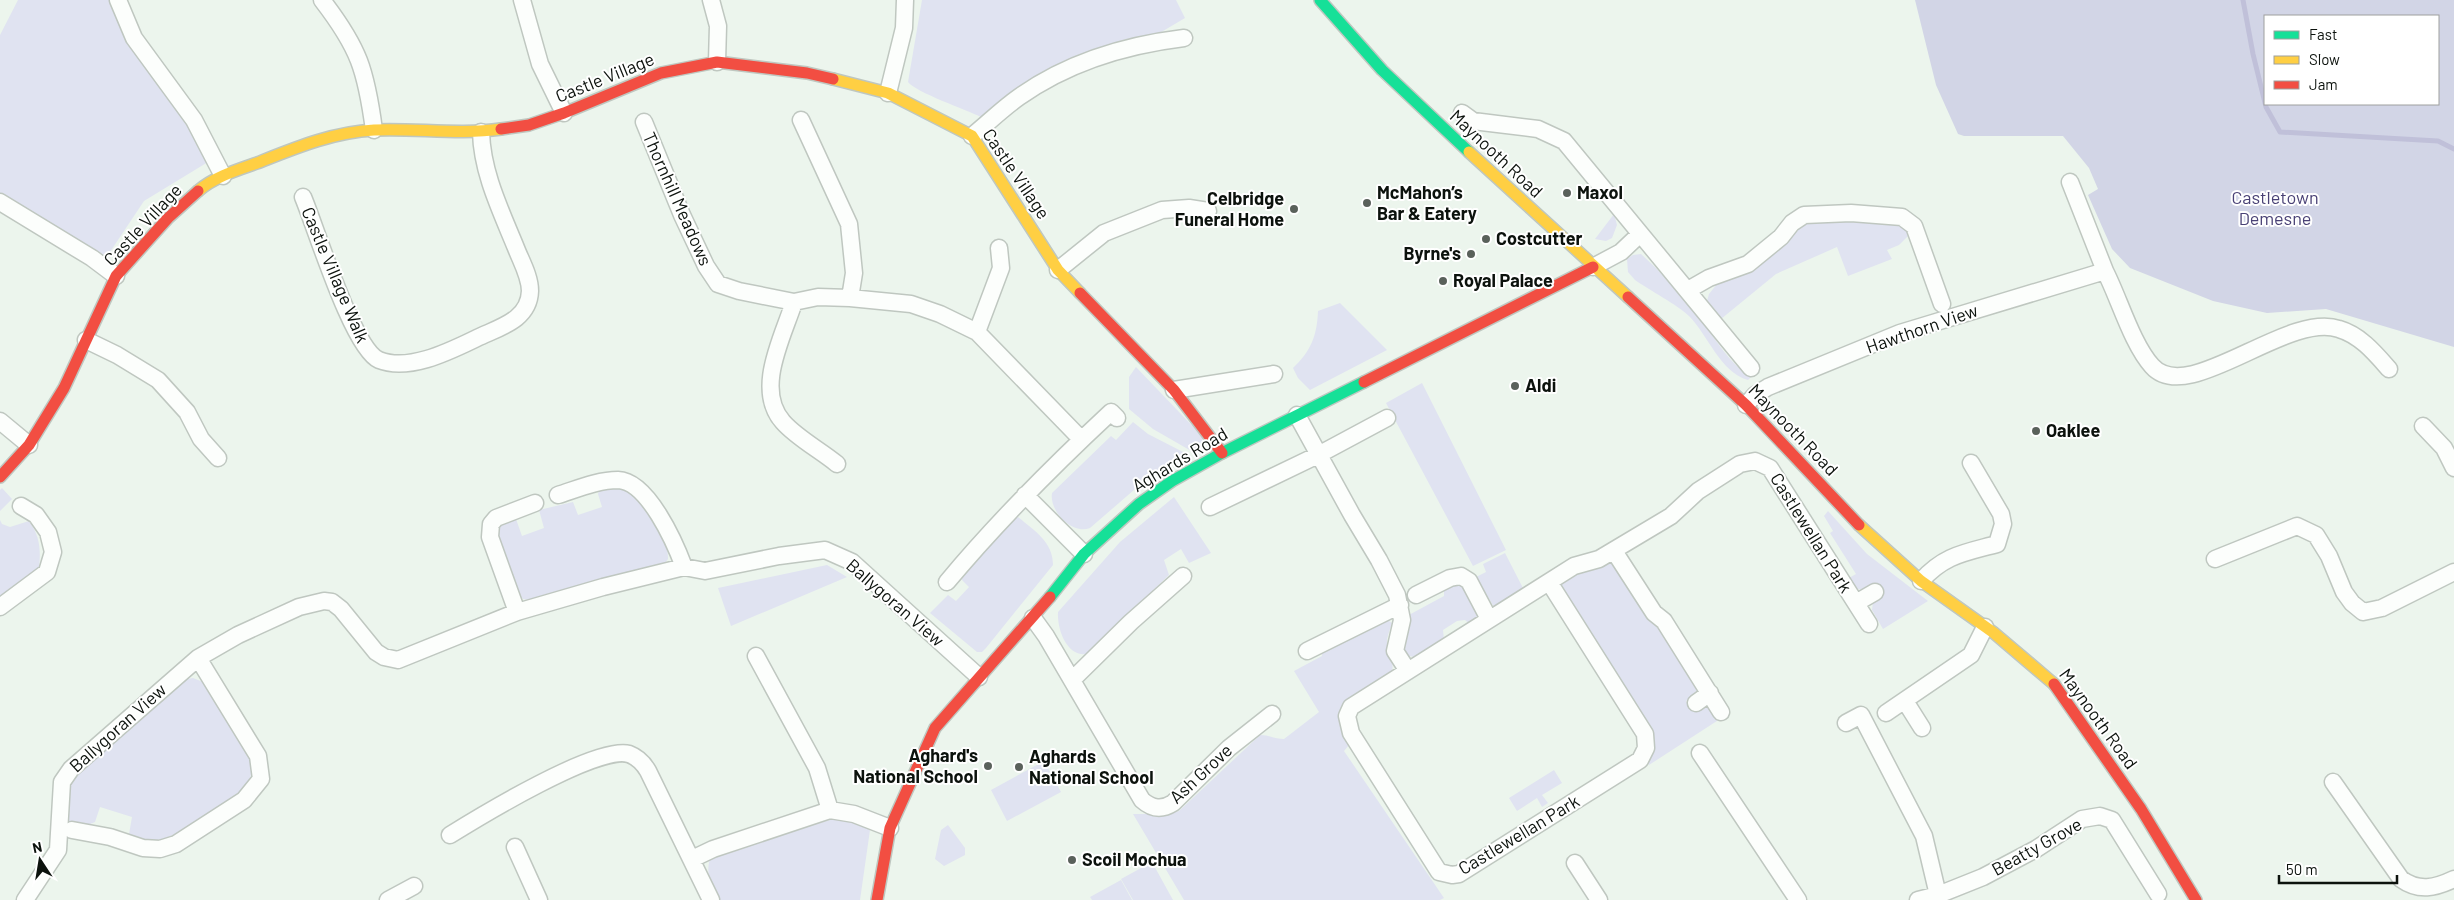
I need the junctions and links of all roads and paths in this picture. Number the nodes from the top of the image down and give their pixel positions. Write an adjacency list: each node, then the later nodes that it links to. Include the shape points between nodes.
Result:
1 (118, 0): 17 (street, via 134,38 194,120)
2 (322, 0): 14 (street, via 356,49 369,86)
3 (522, 0): 11 (street, via 540,64)
4 (712, 0): 8 (street, via 718,26)
5 (905, 0): 9 (street, via 904,28)
6 (1320, 0): 24 (street, Maynooth Road, via 1415,103)
7 (1184, 38): 16 (street, via 1124,49 1053,78 1020,96)
8 (717, 62): 9 (street, Castle Village, via 807,73); 11 (street, Castle Village, via 647,78)
9 (888, 93): 16 (street, Castle Village)
10 (1462, 113): 22 (street, via 1473,121 1538,129 1564,141)
11 (564, 114): 15 (street, Castle Village, via 529,125)
12 (801, 120): 29 (street, via 849,224 854,273)
13 (644, 122): 30 (street, Thornhill Meadows, via 682,215 714,279 739,291)
14 (374, 130): 15 (street, Castle Village); 17 (street, Castle Village, via 340,134 304,144)
15 (481, 132): 19 (street, Castle Village Walk, via 488,176 528,279 528,302 516,320 439,354 390,363 370,355 358,338 340,298)
16 (972, 136): 25 (street, Castle Village)
17 (223, 176): 27 (street, Castle Village, via 204,187 168,218)
18 (2070, 182): 26 (street)
19 (303, 197)
20 (0, 202): 27 (street)
21 (1208, 211): 25 (street, via 1189,208 1162,210 1104,233)
22 (1640, 234): 24 (street, via 1621,252); 28 (street)
23 (999, 248): 32 (street, via 1001,268)
24 (1593, 267): 38 (street, Maynooth Road, via 1637,303); 39 (street, Aghards Road)
25 (1058, 270): 37 (street, Castle Village)
26 (2106, 271): 35 (street, via 2140,348 2163,376 2176,378 2195,374 2308,328 2339,328 2368,346); 38 (street, Hawthorn View, via 1900,333 1768,387)
27 (116, 276): 33 (street, Castle Village)
28 (1688, 290): 31 (street, via 1748,264 1781,237 1792,222 1804,215 1851,213 1902,217 1914,226); 34 (street)
29 (850, 298): 30 (street, Thornhill Meadows); 32 (street, Thornhill Meadows, via 911,304)
30 (794, 302): 50 (street, via 771,376 771,400 784,422)
31 (1942, 304)
32 (977, 332): 44 (street, Thornhill Meadows)
33 (86, 340): 45 (street, Castle Village, via 64,388); 48 (street, via 158,380 187,412 201,439)
34 (1751, 368)
35 (2389, 369)
36 (1274, 374): 37 (street)
37 (1174, 390): 46 (street, Castle Village)
38 (1746, 405): 64 (street, Maynooth Road, via 1868,534)
39 (1297, 415): 46 (street, Aghards Road); 47 (street)
40 (1117, 418): 44 (street, via 1111,412)
41 (1387, 418): 47 (street)
42 (0, 421): 45 (street)
43 (2423, 426): 51 (street, via 2444,448)
44 (1081, 439): 54 (street)
45 (29, 446): 52 (street, Castle Village)
46 (1222, 453): 59 (street, Aghards Road, via 1139,504)
47 (1318, 455): 57 (street); 70 (street, via 1379,560)
48 (218, 458)
49 (1971, 463): 64 (street, via 2001,514 2003,524 1997,544 1946,559)
50 (837, 464)
51 (2454, 468)
52 (0, 477)
53 (558, 495): 61 (street, via 596,483 620,480 639,490 670,532)
54 (1025, 495): 59 (street); 65 (street)
55 (535, 503): 72 (street, via 496,518 492,524 490,537)
56 (21, 506): 71 (street, via 36,515 48,532 53,552 47,572)
57 (1210, 507)
58 (1614, 551): 66 (street, Castlewellan Park, via 1574,566); 69 (street, Castlewellan Park, via 1671,516 1698,491 1740,464 1755,460 1770,468); 84 (street, via 1654,613 1664,621 1703,698)
59 (1084, 554): 73 (street, Aghards Road)
60 (2215, 559): 62 (street, via 2297,526 2307,529 2316,534 2344,592 2363,612 2382,608)
61 (684, 567): 72 (street, Ballygoran View); 81 (street, Ballygoran View, via 705,571 825,550 852,562)
62 (2454, 572)
63 (1183, 576): 82 (street)
64 (1921, 581): 76 (street, Maynooth Road)
65 (947, 582)
66 (1548, 582): 74 (street, Castlewellan Park); 80 (street, Castlewellan Park, via 1644,734 1646,748 1640,760 1452,876 1439,872 1348,724 1351,707)
67 (1875, 592): 69 (street, Castlewellan Park)
68 (1416, 595): 74 (street, via 1461,576 1469,581)
69 (1856, 603): 75 (street, Castlewellan Park)
70 (1400, 604): 77 (street); 80 (street, via 1402,620 1395,651)
71 (0, 607)
72 (517, 612): 79 (street, Ballygoran View, via 398,660 376,652 341,608 324,601 298,607)
73 (1033, 618): 81 (street, Aghards Road); 82 (street, Ash Grove)
74 (1489, 619): 80 (street, Castlewellan Park)
75 (1869, 624)
76 (1985, 627): 83 (street, via 1971,655); 110 (street, Maynooth Road, via 2057,687 2141,809)
77 (1307, 651)
78 (756, 656): 91 (street, via 817,768)
79 (198, 658): 93 (street, via 258,756 261,779 244,800 176,844 160,849 143,848 110,837); 102 (street, Ballygoran View, via 66,775 60,800 58,850)
80 (1408, 671)
81 (979, 677): 92 (street, Aghards Road, via 935,728)
82 (1072, 680): 86 (street, Ash Grove, via 1142,800 1154,808 1173,803 1229,748)
83 (1905, 701): 85 (street); 88 (street)
84 (1722, 712)
85 (1886, 713)
86 (1272, 714)
87 (1846, 723): 101 (street, via 1861,715 1866,723 1924,836)
88 (1922, 728)
89 (1700, 753): 108 (street)
90 (2333, 782): 98 (street, via 2401,879 2411,886 2425,889)
91 (830, 810): 92 (street, via 842,810); 96 (street)
92 (890, 828): 106 (street, Aghards Road)
93 (72, 830)
94 (450, 835): 96 (street, via 504,802 560,774 611,754 628,754 643,763 648,771)
95 (515, 847): 104 (street)
96 (692, 859): 105 (street)
97 (1575, 863): 107 (street)
98 (2454, 879)
99 (414, 886): 103 (street)
100 (2158, 894): 101 (street, Beatty Grove, via 2112,820 2100,816 2082,819 1983,878)
101 (1938, 895): 109 (street, Beatty Grove)
102 (27, 896)
103 (388, 900)
104 (540, 900)
105 (711, 900)
106 (877, 900)
107 (1598, 900)
108 (1798, 900)
109 (1918, 900)
110 (2196, 900)

